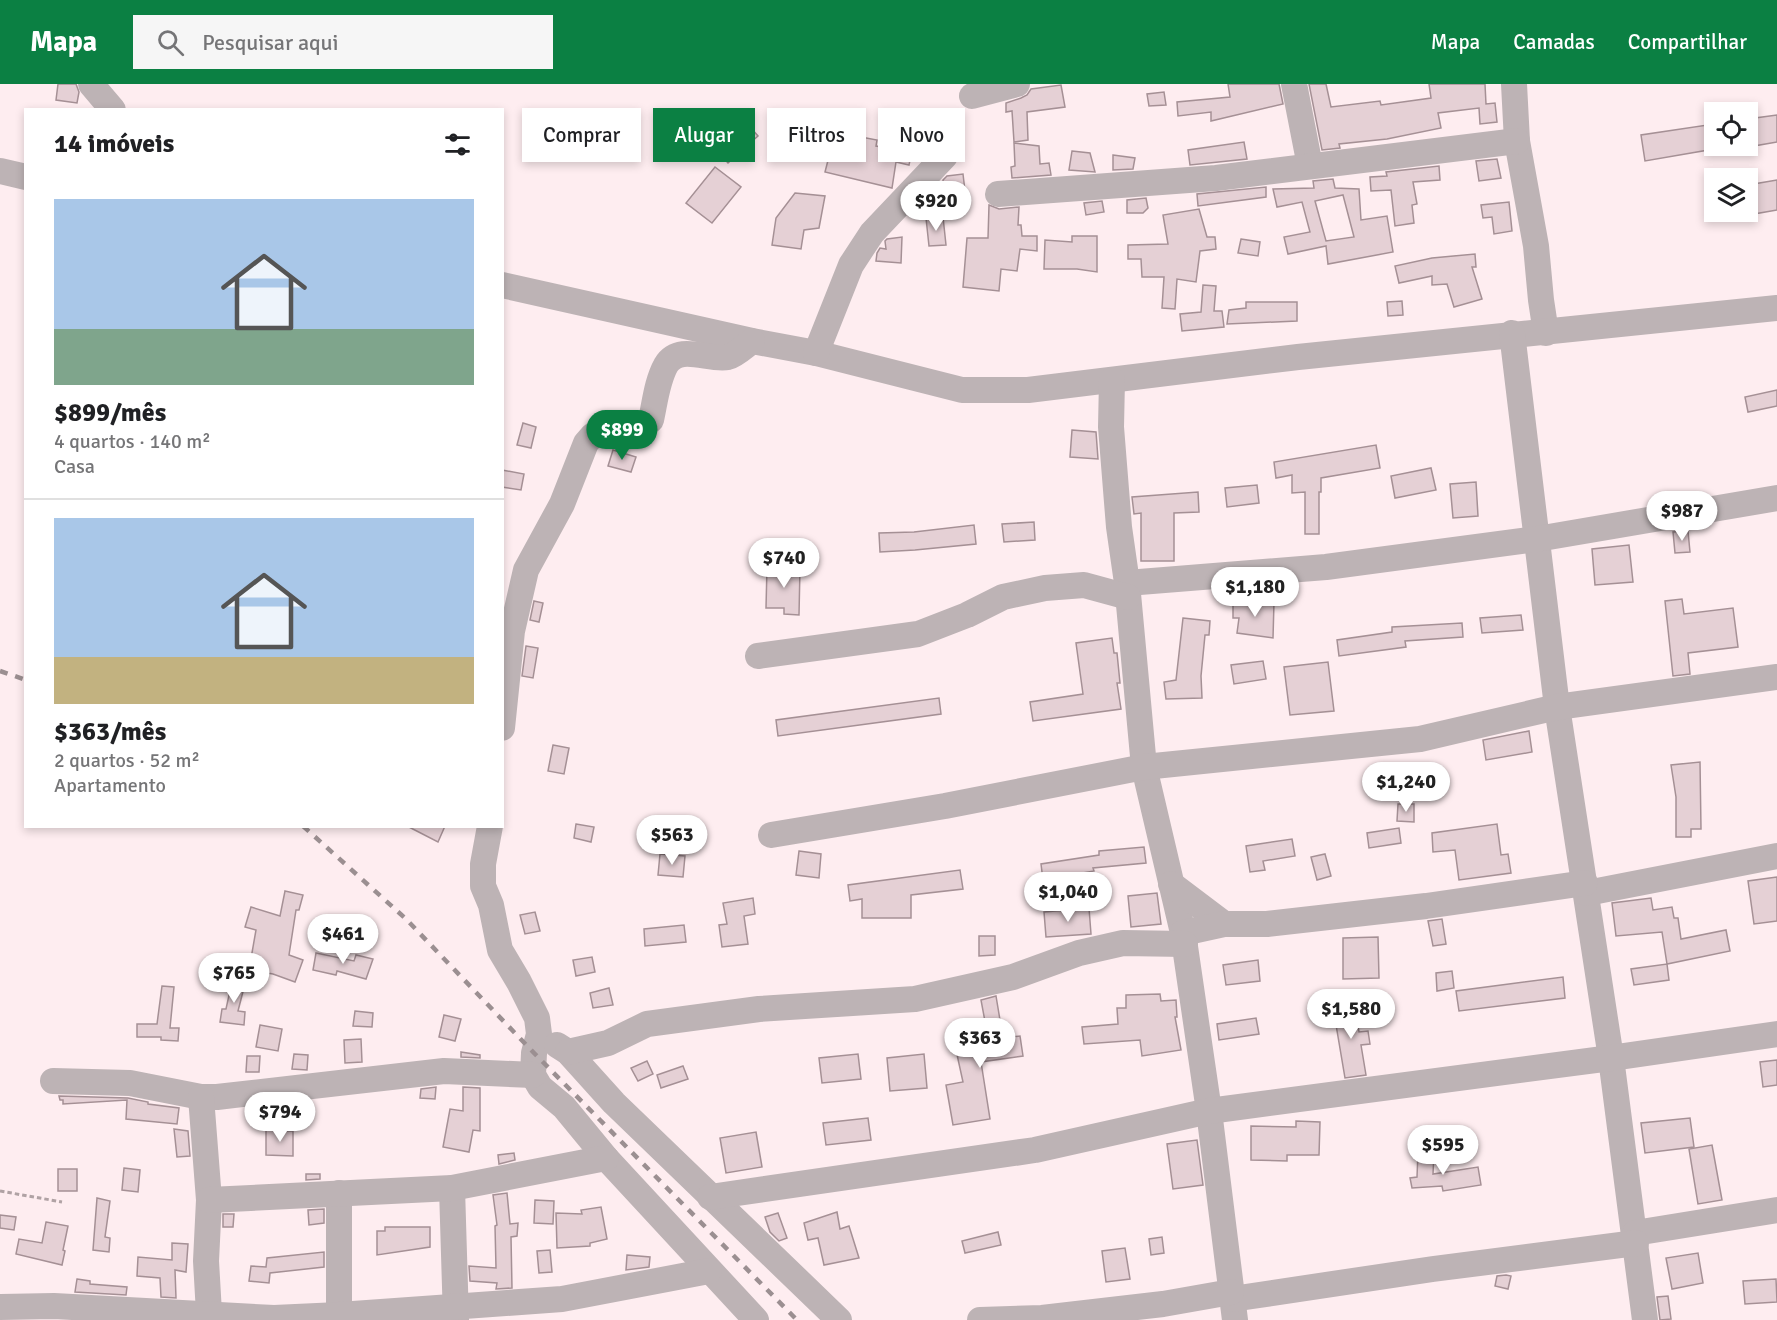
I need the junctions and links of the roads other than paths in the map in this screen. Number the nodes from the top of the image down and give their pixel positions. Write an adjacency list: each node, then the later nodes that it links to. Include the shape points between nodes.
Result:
1 (91, 84): 6 (street)
2 (1017, 84): 5 (street)
3 (1294, 84): 9 (street)
4 (1514, 84): 7 (street)
5 (972, 96)
6 (111, 108)
7 (1517, 141): 9 (street); 16 (street, via 1536,246)
8 (939, 162): 18 (street, via 872,233 851,265)
9 (1310, 166): 12 (street)
10 (0, 171): 11 (street)
11 (24, 177)
12 (998, 194)
13 (504, 285): 17 (street)
14 (1777, 308): 16 (street)
15 (1512, 333): 16 (street); 19 (street); 21 (street)
16 (1545, 333)
17 (752, 341): 18 (street); 26 (street, via 731,356 675,356 667,362 661,376 651,420 642,427 593,435 586,443 562,504 526,570 517,599)
18 (816, 353): 19 (street, via 962,390 1028,390)
19 (1112, 380): 22 (street, via 1111,427)
20 (1777, 498): 21 (street)
21 (1537, 539): 22 (street); 25 (street)
22 (1128, 590): 23 (street, via 1084,585 1045,588 1003,597 918,634); 27 (street)
23 (758, 656)
24 (1777, 677): 25 (street)
25 (1557, 707): 27 (street, via 1420,739); 32 (street)
26 (504, 709)
27 (1144, 767): 29 (street); 31 (street)
28 (490, 828): 35 (street, via 483,885 500,950 537,1018)
29 (771, 835)
30 (1777, 856): 32 (street)
31 (1171, 884): 33 (street); 34 (street)
32 (1586, 888): 33 (street, via 1266,924); 38 (street)
33 (1224, 924): 34 (street)
34 (1184, 938): 37 (street, via 1123,943 1079,953 1013,977 915,999 759,1009 647,1024 608,1043); 42 (street)
35 (539, 1034): 37 (street); 39 (street)
36 (1777, 1034): 38 (street)
37 (568, 1052): 46 (street)
38 (1611, 1058): 42 (street); 49 (street)
39 (533, 1075): 41 (street, via 444,1071); 43 (street)
40 (53, 1081): 41 (street, via 130,1083)
41 (201, 1097): 47 (street)
42 (1209, 1111): 46 (street, via 1035,1150); 51 (street)
43 (606, 1158): 44 (street); 50 (street)
44 (452, 1188): 45 (street); 54 (street)
45 (339, 1193): 47 (street); 55 (street)
46 (710, 1197): 57 (street)
47 (209, 1200): 53 (street)
48 (1777, 1210): 49 (street)
49 (1635, 1238): 51 (street); 59 (street)
50 (709, 1271): 54 (street); 56 (street)
51 (1233, 1304): 58 (street, via 1163,1304 1042,1318)
52 (0, 1307): 53 (street)
53 (209, 1313): 55 (street)
54 (456, 1314): 55 (street)
55 (339, 1318)
56 (756, 1320)
57 (838, 1320)
58 (980, 1320)
59 (1645, 1320)

